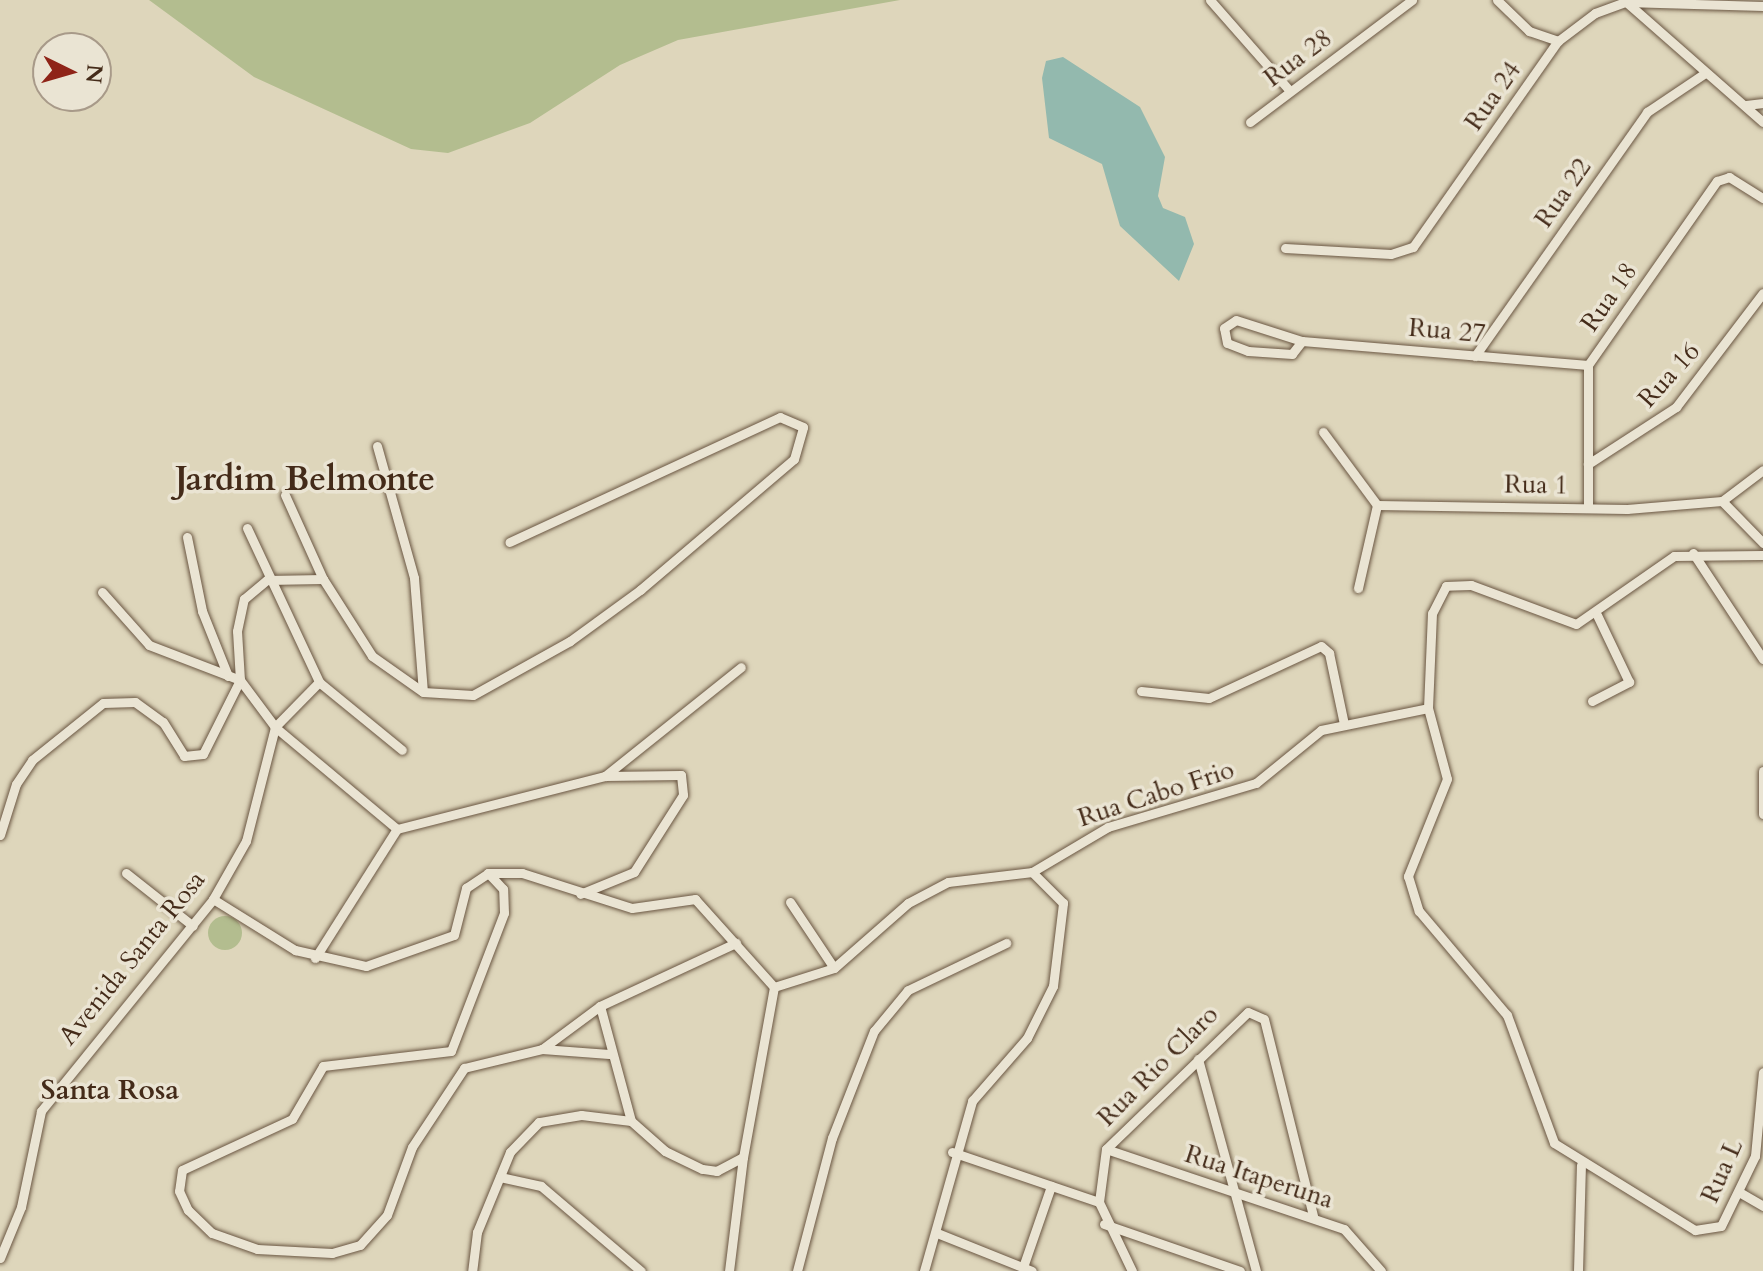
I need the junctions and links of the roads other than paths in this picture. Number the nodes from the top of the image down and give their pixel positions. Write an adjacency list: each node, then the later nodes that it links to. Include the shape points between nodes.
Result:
1 (1210, 0): 8 (street)
2 (1497, 0): 6 (street, via 1522,26)
3 (1407, 1): 8 (street, Rua 28)
4 (1625, 1): 5 (street); 6 (street, Rua 24); 7 (street)
5 (1763, 6)
6 (1558, 41): 14 (street, Rua 24, via 1413,247 1391,254)
7 (1705, 73): 10 (street); 17 (street, Rua 22, via 1647,112)
8 (1290, 91): 11 (street, Rua 28)
9 (1763, 103): 10 (street)
10 (1746, 105): 12 (street)
11 (1250, 122)
12 (1763, 122)
13 (1763, 198): 18 (street, Rua 18, via 1729,177 1717,181)
14 (1285, 248)
15 (1763, 293): 21 (street, Rua 16, via 1676,407)
16 (1302, 341): 16 (street, via 1292,354 1248,351 1227,343 1224,328 1236,320); 17 (street, Rua 27)
17 (1475, 356): 18 (street, Rua 27)
18 (1588, 365): 21 (street, Rua 18)
19 (1323, 432): 25 (street)
20 (377, 446): 44 (street, via 414,578)
21 (1588, 464): 26 (street, Rua 18)
22 (1763, 470): 24 (street)
23 (285, 495): 33 (street)
24 (1722, 501): 26 (street, Rua 1); 30 (street)
25 (1377, 505): 26 (street, Rua 1); 35 (street)
26 (1588, 508)
27 (247, 528): 34 (street)
28 (187, 537): 40 (street, via 202,611)
29 (509, 542): 44 (street, via 780,417 803,427 794,459 570,641 473,695)
30 (1763, 543)
31 (1693, 553): 32 (street); 37 (street, via 1656,564); 38 (street)
32 (1763, 555)
33 (323, 579): 34 (street); 44 (street, via 372,656)
34 (267, 580): 41 (street, via 244,599 239,615); 42 (street)
35 (1358, 588)
36 (102, 592): 40 (street, via 149,645)
37 (1597, 615): 45 (street, via 1629,682); 46 (street, via 1563,621 1459,583 1436,596)
38 (1763, 659)
39 (741, 667): 51 (street)
40 (228, 676): 41 (street)
41 (240, 680): 48 (street); 54 (street, via 197,758 184,756 150,710 135,702 103,703 32,760)
42 (319, 682): 48 (street); 49 (street)
43 (1141, 691): 47 (street, via 1209,698 1321,646 1329,653)
44 (423, 692)
45 (1592, 701)
46 (1428, 708): 47 (street, Rua Cabo Frio); 78 (street, via 1447,779 1414,856 1410,893 1507,1015 1542,1120)
47 (1344, 724): 55 (street, Rua Cabo Frio, via 1298,745 1256,783 1108,827)
48 (275, 727): 53 (street); 59 (street, Avenida Santa Rosa, via 246,841)
49 (402, 750)
50 (1763, 771): 52 (street)
51 (605, 776): 53 (street); 58 (street, via 675,774 685,788 634,872)
52 (1763, 814)
53 (397, 829): 64 (street)
54 (0, 835)
55 (1032, 872): 65 (street, Rua Cabo Frio, via 948,882 908,903); 76 (street, via 1063,903 1053,986 1027,1038 972,1101)
56 (126, 873): 61 (street)
57 (488, 873): 58 (street, via 522,873); 64 (street, via 466,888 459,924 442,942 366,966); 69 (street, via 503,889 504,913)
58 (580, 894): 62 (street, via 632,908 695,899)
59 (213, 899): 61 (street, Avenida Santa Rosa); 64 (street)
60 (790, 902): 65 (street)
61 (193, 926): 88 (street, Avenida Santa Rosa, via 41,1111 21,1207)
62 (736, 943): 66 (street); 67 (street)
63 (1006, 943): 94 (street, via 908,990 874,1031 832,1138)
64 (315, 958)
65 (834, 968): 66 (street, Rua Cabo Frio)
66 (774, 987): 77 (street)
67 (600, 1006): 68 (street); 70 (street)
68 (542, 1049): 70 (street); 72 (street)
69 (451, 1051): 72 (street); 72 (street, via 323,1066 292,1119 182,1170 179,1191 188,1210 212,1233 257,1249 332,1253 360,1245 387,1215 412,1147)
70 (609, 1054): 74 (street)
71 (1198, 1059): 75 (street, Rua Rio Claro); 81 (street); 85 (street, Rua Rio Claro, via 1240,1015 1264,1019)
72 (464, 1068)
73 (1763, 1072): 82 (street, Rua L, via 1756,1086 1759,1145)
74 (631, 1121): 77 (street, via 665,1151 702,1169 717,1171); 79 (street, via 581,1115 539,1122 510,1152)
75 (1106, 1149): 81 (street, Rua Itaperuna); 83 (street, Rua Rio Claro)
76 (952, 1152): 80 (street); 87 (street)
77 (743, 1157): 93 (street)
78 (1581, 1165): 82 (street, Rua L, via 1705,1232 1721,1226); 99 (street)
79 (500, 1177): 91 (street, via 477,1232); 92 (street, via 541,1186)
80 (1051, 1186): 83 (street); 89 (street)
81 (1233, 1192): 85 (street, Rua Itaperuna); 97 (street)
82 (1739, 1192): 84 (street)
83 (1099, 1202): 86 (street, Rua Rio Claro)
84 (1763, 1206)
85 (1313, 1216): 98 (street, Rua Itaperuna, via 1357,1237)
86 (1104, 1224): 95 (street, Rua Rio Claro); 96 (street)
87 (937, 1233): 89 (street); 90 (street)
88 (0, 1258)
89 (1028, 1269)
90 (925, 1270)
91 (472, 1271)
92 (641, 1271)
93 (729, 1271)
94 (797, 1271)
95 (1132, 1271)
96 (1240, 1271)
97 (1256, 1271)
98 (1381, 1271)
99 (1578, 1271)

